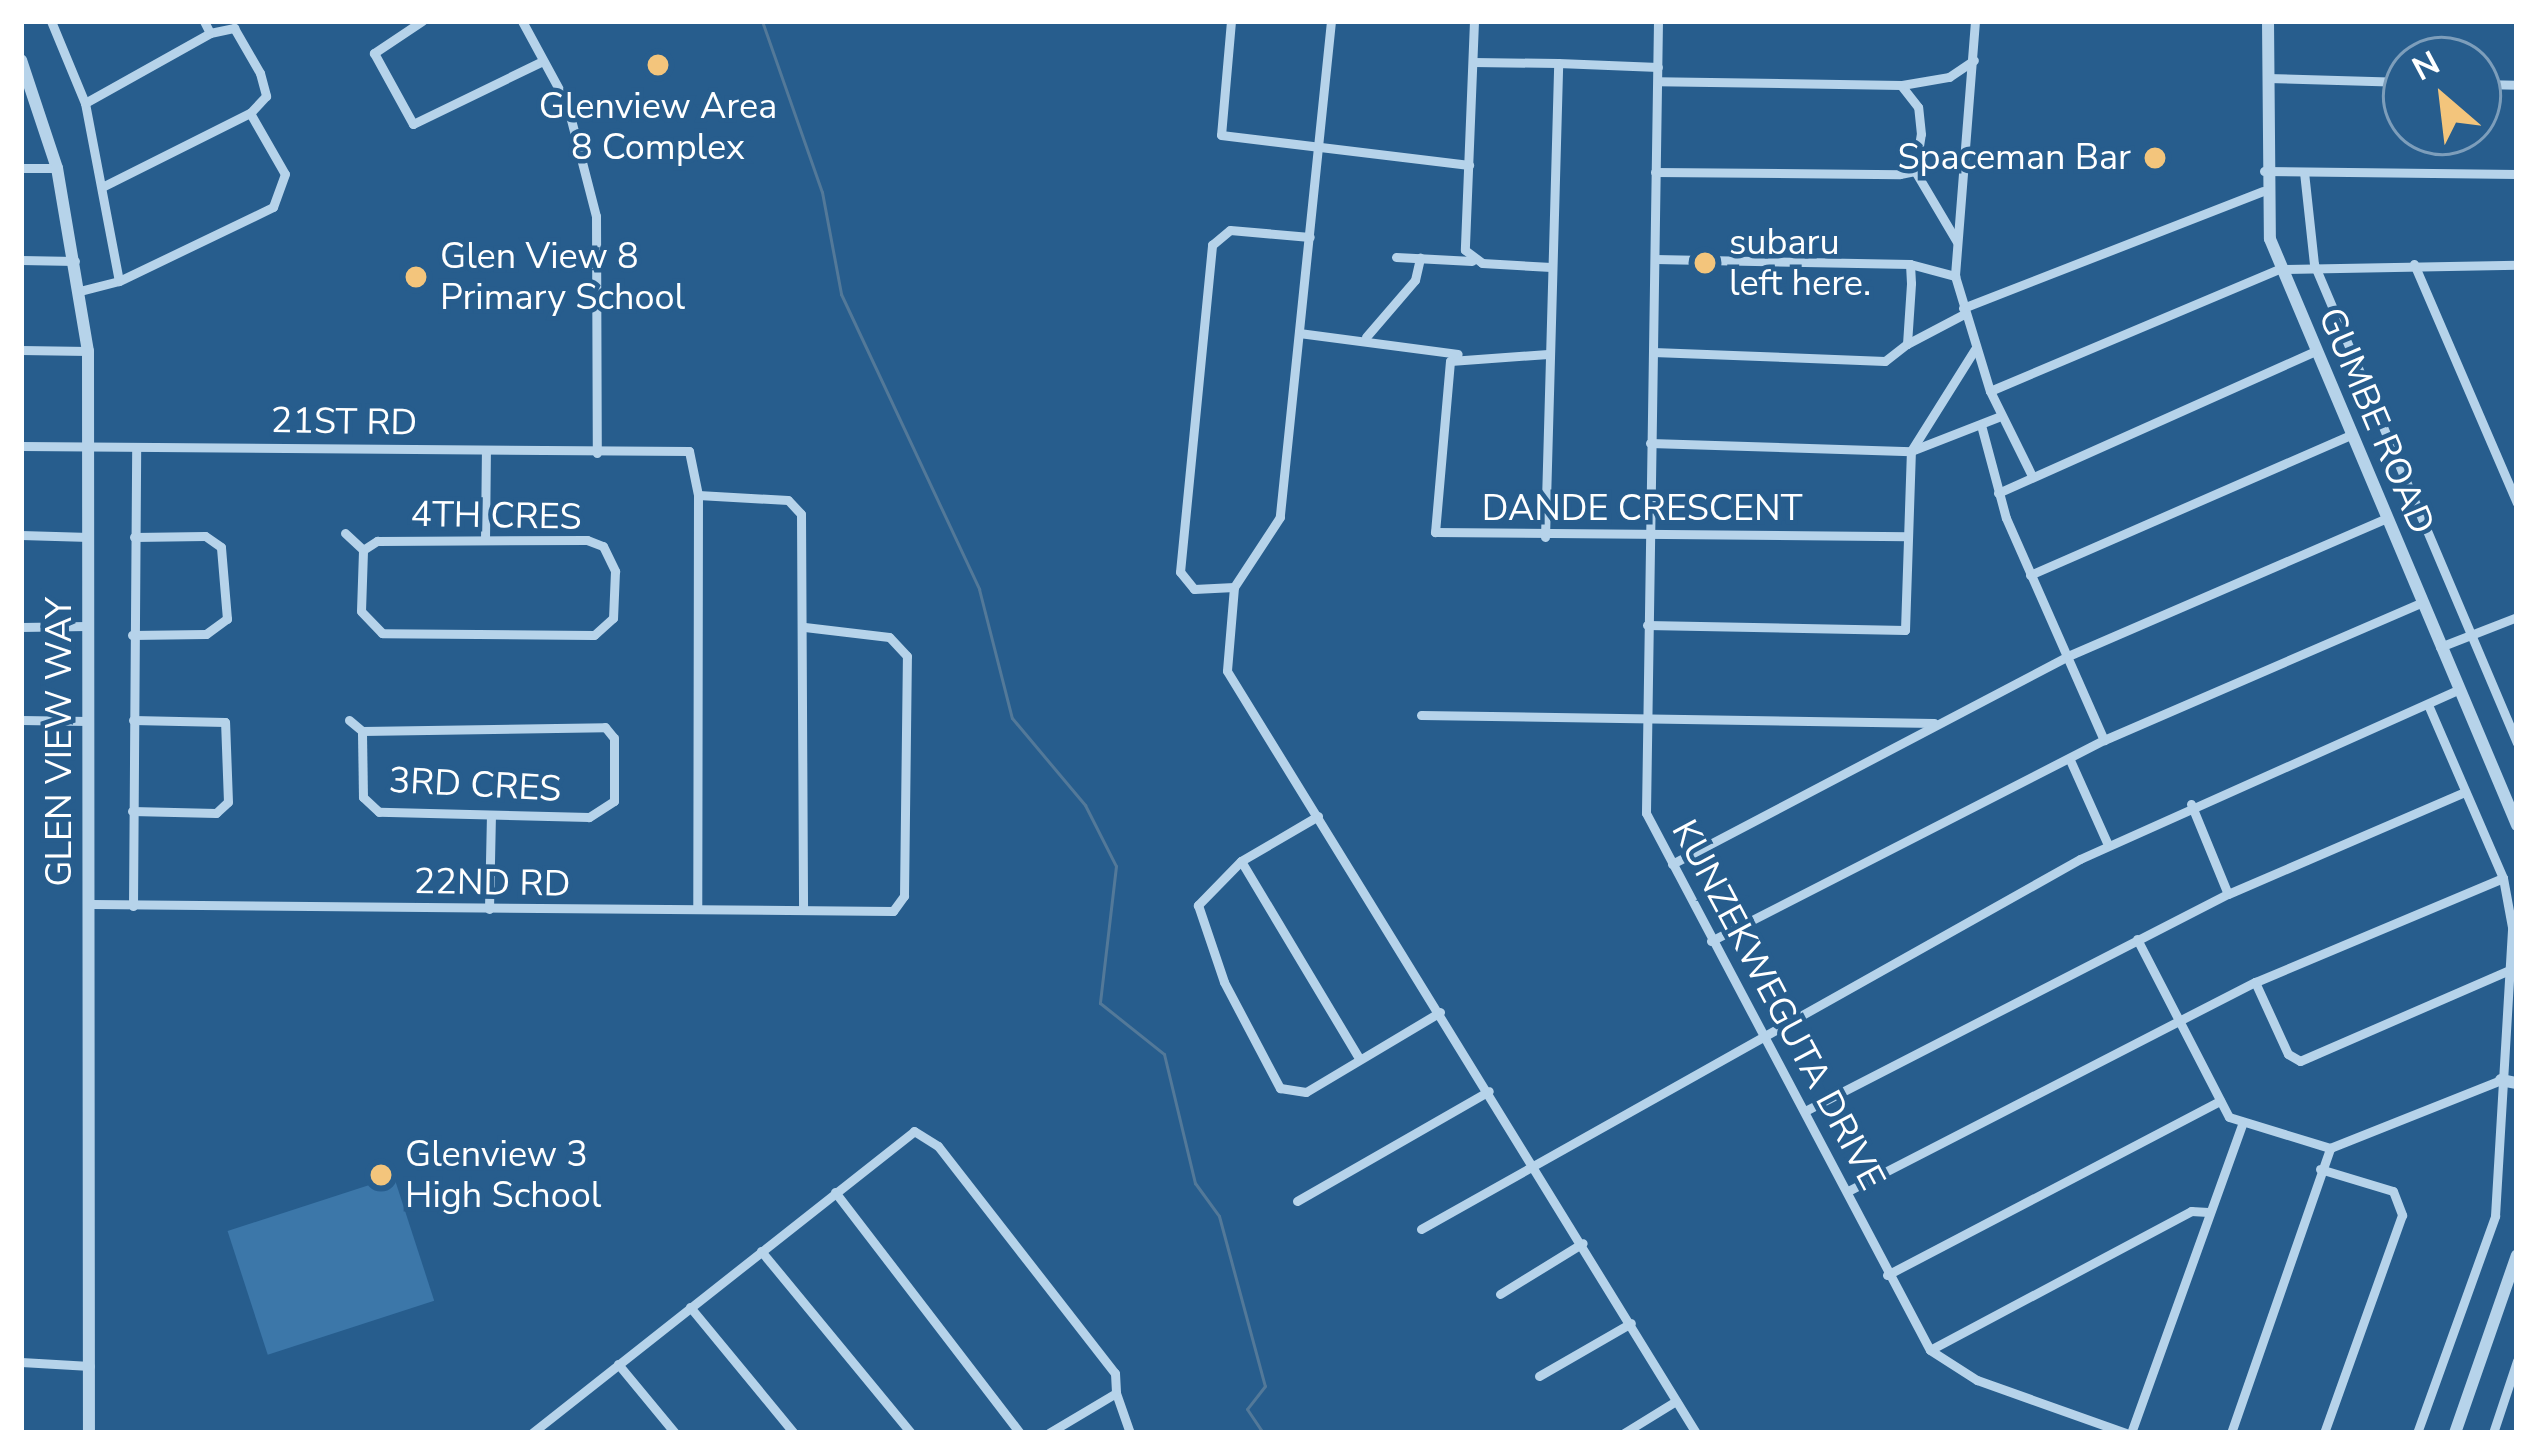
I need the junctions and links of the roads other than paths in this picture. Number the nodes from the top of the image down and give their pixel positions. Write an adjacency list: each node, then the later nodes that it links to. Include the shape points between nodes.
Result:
1 (51, 21): 22 (street)
2 (204, 21): 11 (street)
3 (422, 21): 14 (street, via 374,53 413,124)
4 (522, 21): 14 (street)
5 (1231, 21): 24 (street, via 1221,135)
6 (1331, 21): 24 (street)
7 (1474, 21): 15 (street)
8 (1658, 21): 17 (street, KUNZEKWEGUTA DRIVE)
9 (1976, 21): 13 (street)
10 (2268, 21): 18 (street, GUMBE ROAD)
11 (210, 33): 22 (street); 23 (street, via 234,28 260,73 266,96)
12 (21, 60): 27 (street, GLEN VIEW WAY)
13 (1974, 60): 21 (street, via 1949,77); 36 (street)
14 (544, 61): 73 (street, via 567,104 596,217)
15 (1473, 62): 16 (street); 25 (street)
16 (1558, 63): 17 (street); 46 (street)
17 (1658, 67): 19 (street, KUNZEKWEGUTA DRIVE)
18 (2267, 78): 20 (street); 29 (street, GUMBE ROAD)
19 (1658, 80): 21 (street); 30 (street, KUNZEKWEGUTA DRIVE)
20 (2382, 81)
21 (1901, 85): 28 (street, via 1918,107)
22 (85, 103): 33 (street)
23 (250, 113): 33 (street); 50 (street, via 285,173 282,197)
24 (1317, 153): 25 (street); 35 (street)
25 (1469, 165): 42 (street)
26 (21, 168): 27 (street)
27 (57, 168): 41 (street, GLEN VIEW WAY)
28 (1915, 171): 30 (street); 36 (street)
29 (2264, 171): 31 (street); 34 (street, GUMBE ROAD)
30 (1655, 172): 39 (street, KUNZEKWEGUTA DRIVE)
31 (2304, 172): 32 (street); 44 (street)
32 (2517, 174)
33 (102, 187): 50 (street)
34 (2263, 191): 48 (street, GUMBE ROAD); 52 (street)
35 (1310, 237): 53 (street); 89 (street, via 1230,230 1212,245 1180,572 1194,590)
36 (1957, 242): 49 (street)
37 (1396, 257): 38 (street)
38 (1420, 258): 42 (street); 54 (street, via 1414,280)
39 (1655, 259): 43 (street); 59 (street, KUNZEKWEGUTA DRIVE)
40 (21, 260): 41 (street)
41 (75, 261): 51 (street, GLEN VIEW WAY)
42 (1472, 261): 46 (street)
43 (1910, 264): 49 (street); 55 (street)
44 (2314, 264): 45 (street); 48 (street); 97 (street)
45 (2414, 264): 47 (street); 77 (street)
46 (1551, 267): 62 (street)
47 (2516, 267)
48 (2279, 269): 60 (street, GUMBE ROAD); 63 (street)
49 (1955, 276): 52 (street)
50 (119, 281): 51 (street)
51 (80, 291): 58 (street, GLEN VIEW WAY)
52 (1964, 311): 55 (street); 56 (street)
53 (1299, 333): 54 (street); 89 (street, via 1280,518)
54 (1366, 337): 61 (street, via 1384,348)
55 (1907, 344): 59 (street, via 1885,361)
56 (1975, 349): 63 (street); 72 (street)
57 (21, 350): 58 (street)
58 (88, 351): 69 (street, GLEN VIEW WAY)
59 (1653, 352): 67 (street, KUNZEKWEGUTA DRIVE)
60 (2313, 352): 66 (street, GUMBE ROAD); 74 (street)
61 (1459, 354): 62 (street); 84 (street, DANDE CRESCENT, via 1443,372 1435,532)
62 (1548, 354): 84 (street)
63 (1990, 391): 64 (street)
64 (2001, 416): 65 (street); 74 (street)
65 (1982, 425): 72 (street); 75 (street)
66 (2348, 436): 78 (street, GUMBE ROAD); 88 (street)
67 (1650, 443): 72 (street); 85 (street, KUNZEKWEGUTA DRIVE)
68 (21, 446): 69 (street, 21ST RD)
69 (91, 447): 70 (street, 21ST RD); 82 (street, GLEN VIEW WAY)
70 (136, 447): 71 (street, 21ST RD); 83 (street)
71 (486, 451): 73 (street, 21ST RD); 86 (street)
72 (1911, 451): 81 (street)
73 (597, 453): 76 (street, 21ST RD, via 689,451)
74 (2031, 474): 75 (street)
75 (1998, 493): 88 (street)
76 (698, 495): 95 (street, via 796,504); 126 (street)
77 (2517, 503)
78 (2384, 519): 90 (street, GUMBE ROAD); 99 (street)
79 (345, 532): 87 (street)
80 (21, 536): 82 (street)
81 (1908, 536): 85 (street, DANDE CRESCENT); 92 (street, via 1905,630)
82 (89, 537): 94 (street, GLEN VIEW WAY)
83 (134, 537): 96 (street); 96 (street, via 205,536 221,547 227,619 206,634)
84 (1544, 537): 85 (street, DANDE CRESCENT)
85 (1651, 537): 92 (street, KUNZEKWEGUTA DRIVE)
86 (485, 540): 87 (street, 4TH CRES, via 377,541); 87 (street, 4TH CRES, via 603,546 615,571 608,627 586,636 382,633 361,610)
87 (363, 550)
88 (2030, 575): 99 (street)
89 (1234, 587): 117 (street, via 1227,670)
90 (2420, 603): 98 (street, GUMBE ROAD); 110 (street)
91 (2515, 622): 97 (street)
92 (1647, 625): 103 (street, KUNZEKWEGUTA DRIVE)
93 (21, 626): 94 (street)
94 (87, 626): 107 (street, GLEN VIEW WAY)
95 (805, 627): 128 (street); 128 (street, 22ND RD, via 895,638 908,656 904,896 892,911)
96 (132, 635): 105 (street)
97 (2471, 636): 98 (street); 111 (street)
98 (2440, 647): 100 (street, GUMBE ROAD)
99 (2068, 656): 108 (street); 110 (street)
100 (2458, 690): 101 (street); 118 (street, GUMBE ROAD)
101 (2428, 705): 113 (street); 114 (street)
102 (1420, 716): 103 (street)
103 (1645, 716): 108 (street); 121 (street, KUNZEKWEGUTA DRIVE, via 1646,813)
104 (21, 720): 107 (street)
105 (133, 720): 115 (street); 115 (street, via 226,722 228,802 216,814)
106 (350, 720): 109 (street, 3RD CRES)
107 (88, 722): 124 (street, GLEN VIEW WAY)
108 (1934, 723): 121 (street)
109 (362, 731): 116 (street, 3RD CRES, via 370,808); 116 (street, 3RD CRES, via 611,731 608,812)
110 (2104, 740): 112 (street)
111 (2517, 743)
112 (2070, 760): 119 (street); 130 (street)
113 (2465, 792): 122 (street); 123 (street)
114 (2191, 804): 119 (street); 123 (street)
115 (132, 811): 125 (street)
116 (491, 816): 127 (street)
117 (1318, 816): 120 (street); 133 (street)
118 (2517, 825)
119 (2108, 845): 135 (street)
120 (1241, 861): 136 (street); 136 (street, via 1209,889 1199,917 1280,1088 1306,1092)
121 (1672, 864): 130 (street, KUNZEKWEGUTA DRIVE)
122 (2503, 878): 131 (street); 132 (street)
123 (2228, 894): 129 (street)
124 (91, 904): 125 (street, 22ND RD); 162 (street, GLEN VIEW WAY)
125 (133, 906): 127 (street, 22ND RD)
126 (697, 908): 127 (street, 22ND RD); 128 (street, 22ND RD)
127 (489, 909)
128 (803, 909)
129 (2137, 939): 134 (street); 141 (street)
130 (1711, 941): 135 (street, KUNZEKWEGUTA DRIVE)
131 (2509, 970): 132 (street, via 2300,1061 2288,1054); 137 (street)
132 (2255, 982): 134 (street)
133 (1440, 1012): 136 (street); 139 (street)
134 (2180, 1019): 140 (street); 146 (street)
135 (1760, 1034): 141 (street, KUNZEKWEGUTA DRIVE); 144 (street)
136 (1359, 1058)
137 (2501, 1080): 138 (street); 143 (street); 181 (street, via 2495,1216)
138 (2517, 1083)
139 (1489, 1090): 144 (street); 148 (street)
140 (2221, 1101): 142 (street); 154 (street)
141 (1805, 1111): 146 (street, KUNZEKWEGUTA DRIVE)
142 (2242, 1125): 143 (street); 149 (street)
143 (2330, 1148): 145 (street)
144 (1537, 1166): 150 (street); 151 (street)
145 (2320, 1169): 179 (street); 180 (street, via 2393,1192 2402,1215)
146 (1848, 1191): 154 (street, KUNZEKWEGUTA DRIVE)
147 (835, 1192): 152 (street); 164 (street, via 902,1137 927,1134 1115,1373); 173 (street)
148 (1297, 1201)
149 (2208, 1212): 158 (street, via 2191,1211); 178 (street)
150 (1421, 1229)
151 (1583, 1243): 155 (street); 157 (street)
152 (761, 1251): 156 (street); 172 (street)
153 (2517, 1255): 182 (street)
154 (1887, 1274): 158 (street, KUNZEKWEGUTA DRIVE)
155 (1500, 1294)
156 (690, 1307): 161 (street); 171 (street)
157 (1631, 1323): 163 (street); 165 (street)
158 (1930, 1350): 178 (street, KUNZEKWEGUTA DRIVE, via 1977,1380)
159 (2517, 1360): 183 (street)
160 (21, 1362): 162 (street)
161 (618, 1364): 166 (street); 170 (street)
162 (89, 1366): 167 (street, GLEN VIEW WAY)
163 (1539, 1376)
164 (1116, 1393): 174 (street); 175 (street)
165 (1676, 1401): 176 (street); 177 (street)
166 (550, 1419): 168 (street); 169 (street)
167 (88, 1433)
168 (532, 1433)
169 (561, 1433)
170 (675, 1433)
171 (794, 1433)
172 (911, 1433)
173 (1019, 1433)
174 (1049, 1433)
175 (1130, 1433)
176 (1624, 1433)
177 (1696, 1433)
178 (2129, 1433)
179 (2230, 1433)
180 (2324, 1433)
181 (2417, 1433)
182 (2455, 1433)
183 (2493, 1433)

